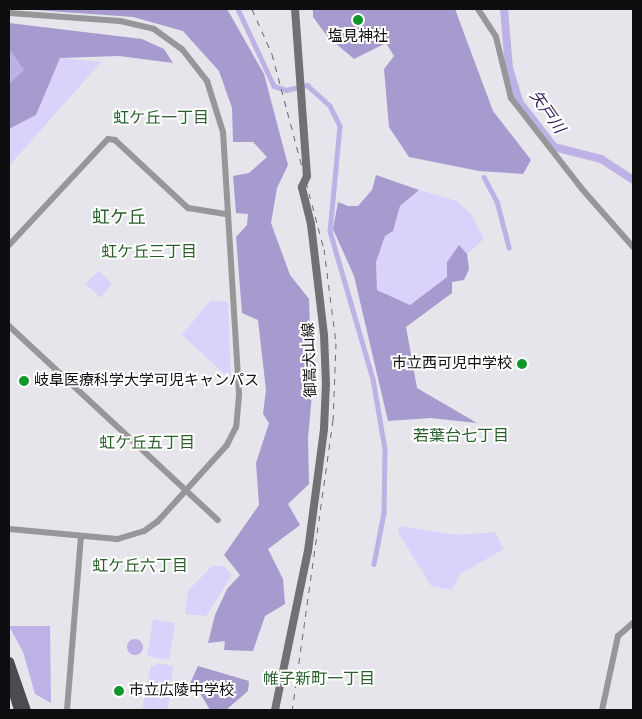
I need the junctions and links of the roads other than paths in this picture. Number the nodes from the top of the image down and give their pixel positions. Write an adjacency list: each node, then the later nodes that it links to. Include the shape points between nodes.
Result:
1 (295, 9): 18 (main road, 御嵩犬山線, via 307,176 302,187 311,224 324,335 326,384 324,429 308,551)
2 (478, 9): 6 (street, via 496,37 511,98 582,189)
3 (9, 13): 4 (street, via 136,23 167,36 182,49 207,81 220,115)
4 (226, 214): 5 (street, via 188,208 115,140 108,138); 8 (street, via 239,408 236,427 227,445)
5 (9, 245)
6 (633, 246)
7 (9, 326): 8 (street)
8 (187, 491): 9 (street); 11 (street, via 158,521 134,536 117,539)
9 (218, 520)
10 (9, 529): 11 (street)
11 (82, 537): 17 (street)
12 (633, 624): 19 (street, via 618,636)
13 (9, 661): 16 (highway)
14 (9, 680): 15 (highway)
15 (18, 710)
16 (26, 710)
17 (67, 710)
18 (276, 710)
19 (602, 710)

